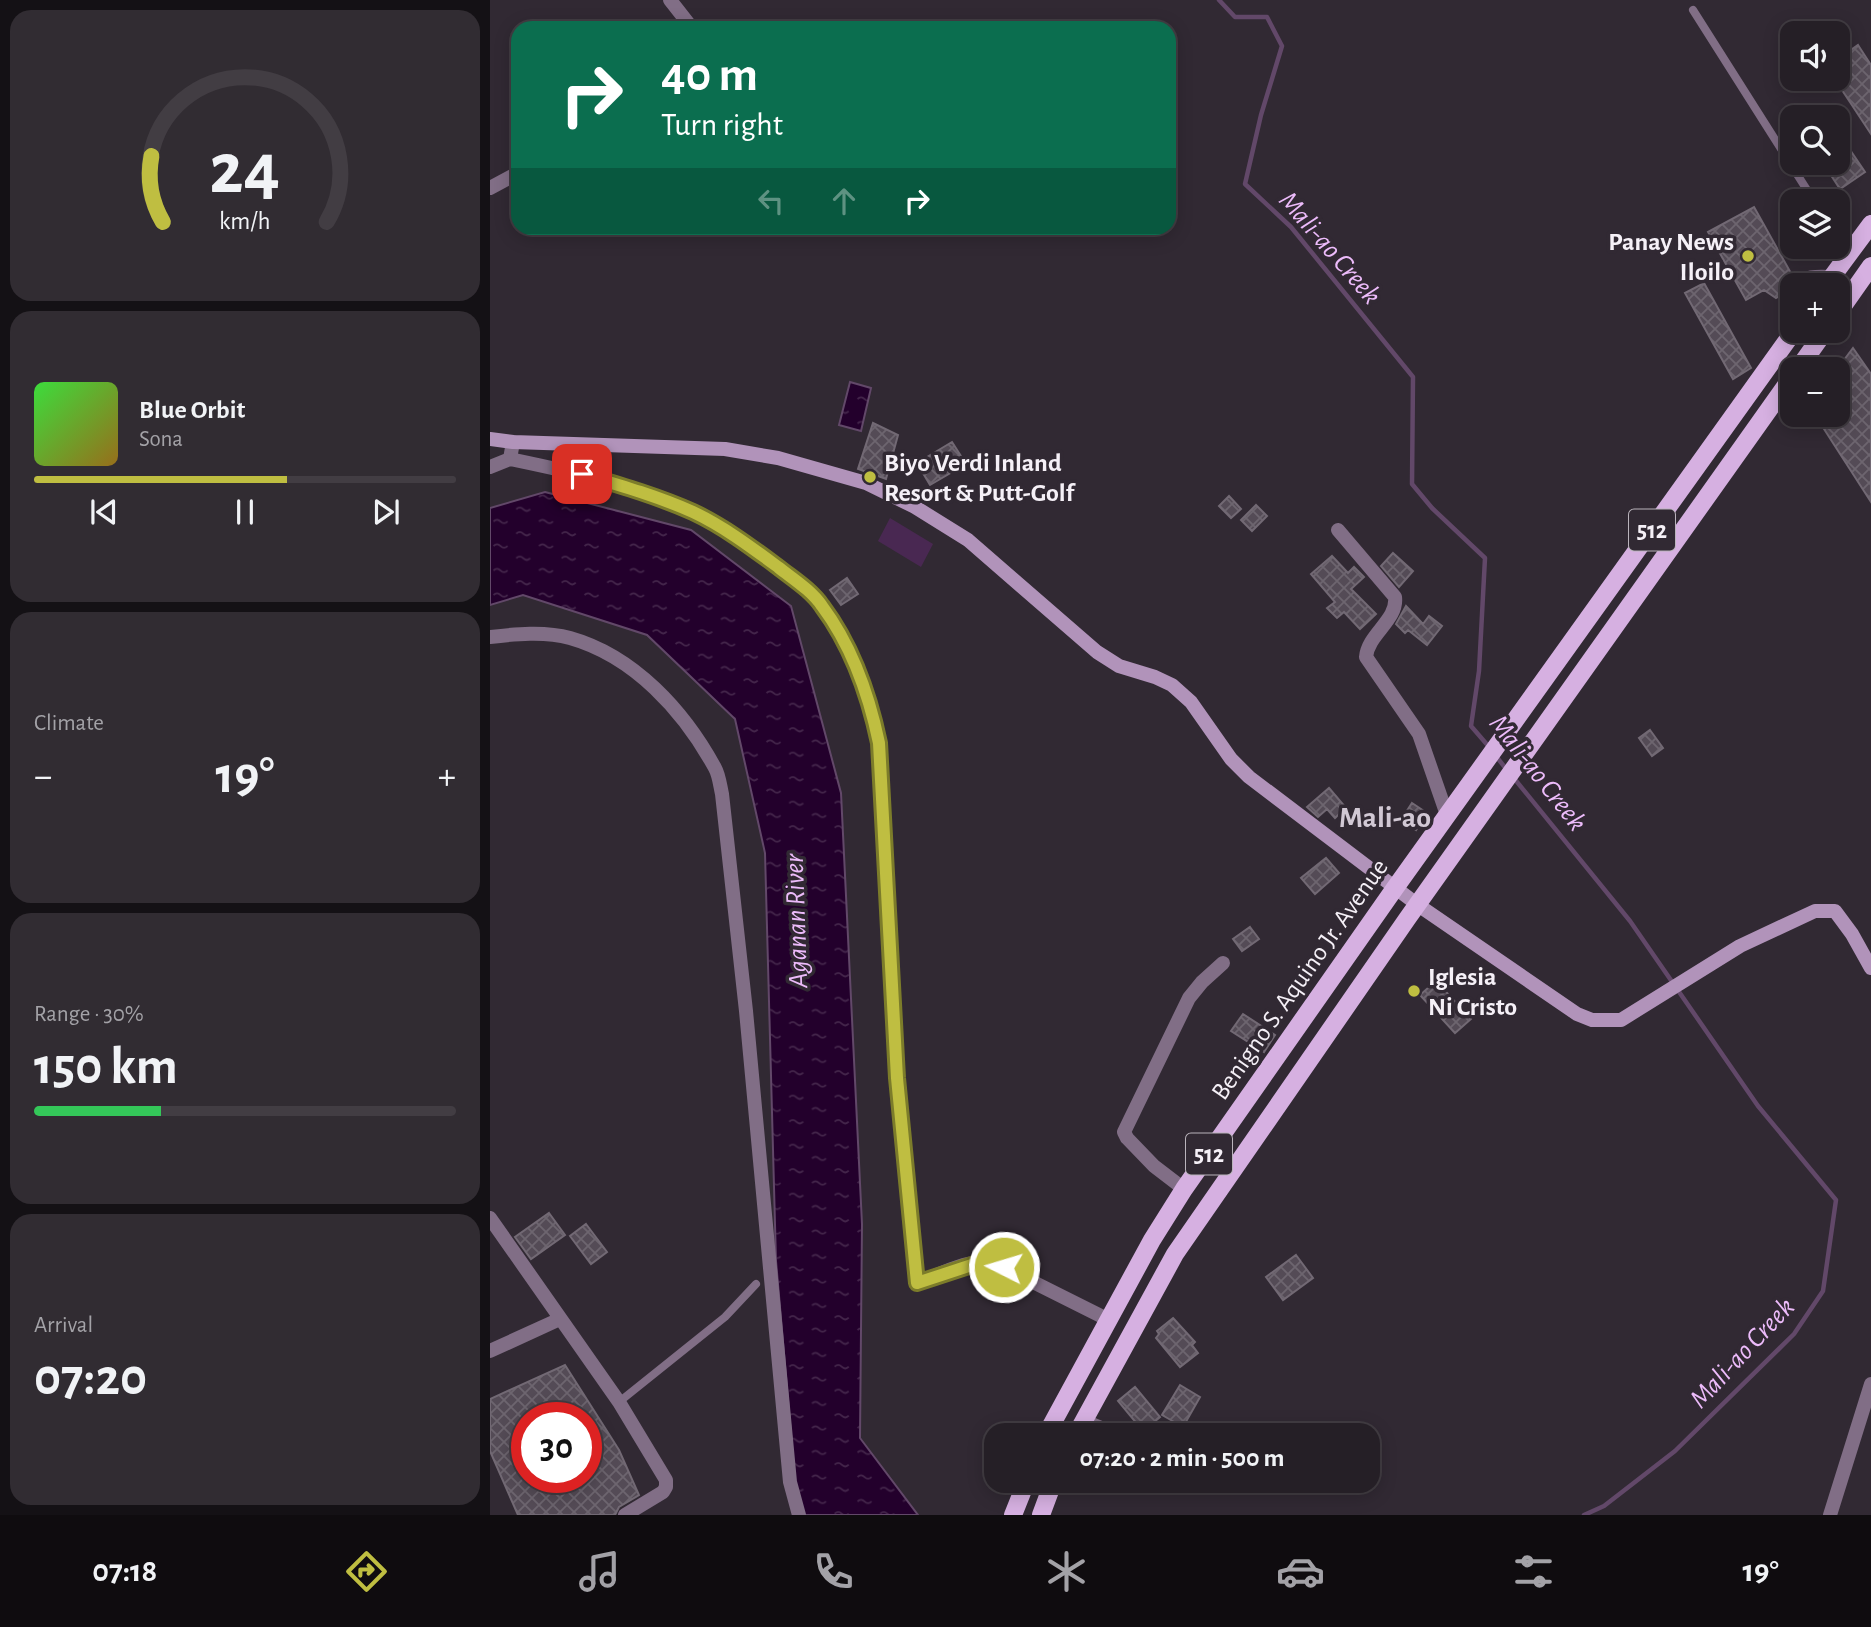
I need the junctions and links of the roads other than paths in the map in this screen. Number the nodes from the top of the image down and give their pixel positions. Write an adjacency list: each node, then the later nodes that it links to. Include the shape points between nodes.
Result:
1 (670, 0): 3 (street)
2 (1693, 10): 6 (lane)
3 (686, 21)
4 (511, 177): 5 (street)
5 (490, 188)
6 (1807, 189)
7 (1871, 225): 8 (main road)
8 (1850, 251)
9 (1871, 266): 10 (main road)
10 (1850, 296)
11 (1785, 343): 19 (main road, Benigno S. Aquino Jr. Avenue / 512)
12 (1780, 394): 21 (main road, Benigno S. Aquino Jr. Avenue / 512)
13 (490, 439): 14 (street)
14 (513, 442): 15 (street); 20 (street, via 738,451 866,482 968,540 1097,652 1119,666 1172,685 1191,702 1249,777)
15 (510, 459): 16 (street); 28 (street, via 646,493 694,513 751,547 822,605 866,690 879,743 897,1078 917,1283 971,1264 993,1262)
16 (490, 467)
17 (1338, 530): 19 (street, via 1395,597 1396,605 1366,657 1419,734)
18 (490, 637): 39 (street, via 536,633 570,638 605,653 639,673 669,702 717,769 746,1011 790,1482)
19 (1447, 815): 20 (main road, Benigno S. Aquino Jr. Avenue / 512)
20 (1395, 888): 21 (street); 24 (main road, Benigno S. Aquino Jr. Avenue / 512)
21 (1418, 905): 23 (street, via 1592,1020 1621,1020 1711,963 1815,911 1835,911); 32 (main road, Benigno S. Aquino Jr. Avenue / 512, via 1175,1254)
22 (1223, 963): 24 (street, via 1189,998 1124,1132 1154,1166)
23 (1871, 968)
24 (1184, 1189): 28 (main road, Benigno S. Aquino Jr. Avenue / 512)
25 (490, 1218): 27 (street)
26 (756, 1284): 31 (lane, via 725,1317)
27 (559, 1319): 29 (street); 31 (street)
28 (1109, 1320): 33 (main road, Benigno S. Aquino Jr. Avenue / 512)
29 (490, 1351)
30 (1871, 1384): 40 (street)
31 (619, 1402): 38 (street, via 666,1480 663,1492)
32 (1085, 1418): 34 (main road, Benigno S. Aquino Jr. Avenue / 512); 35 (lane)
33 (1053, 1423)
34 (1082, 1423)
35 (1097, 1423)
36 (1049, 1493): 37 (main road)
37 (1041, 1513)
38 (625, 1515)
39 (799, 1515)
40 (1830, 1515)

